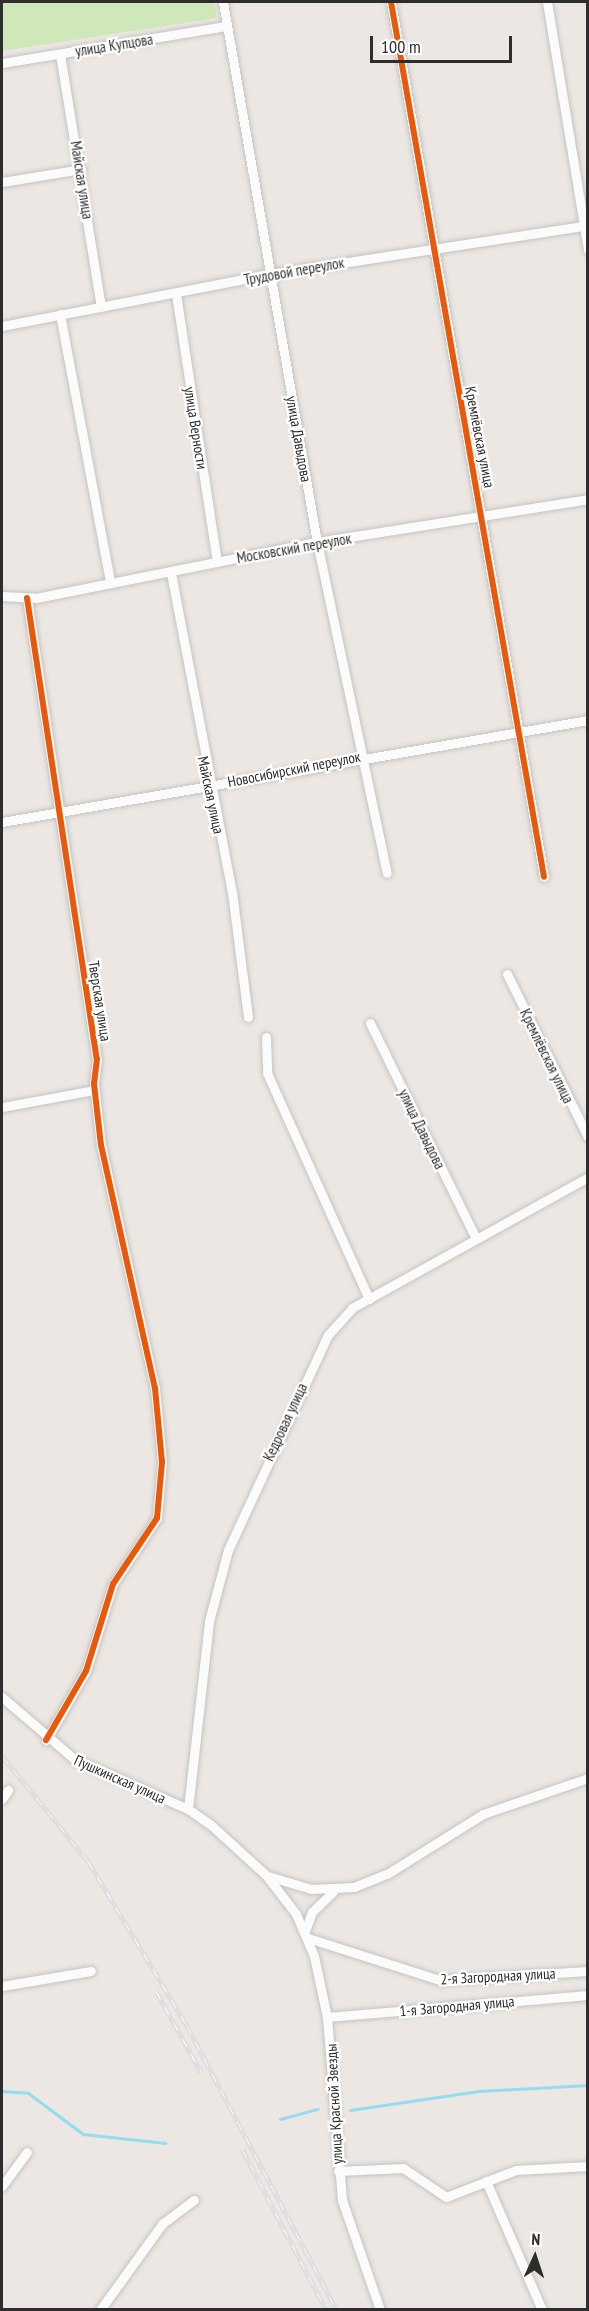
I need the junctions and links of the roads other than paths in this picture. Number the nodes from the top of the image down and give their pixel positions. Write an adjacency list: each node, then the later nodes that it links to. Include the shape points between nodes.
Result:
1 (223, 2): 4 (street, улица Давыдова)
2 (391, 2): 10 (street, Кремлёвская улица)
3 (547, 2): 9 (street)
4 (226, 26): 5 (street, улица Купцова); 12 (street, улица Давыдова)
5 (60, 54): 6 (street, улица Купцова); 7 (street, Майская улица)
6 (2, 63)
7 (81, 169): 8 (street); 14 (street, Майская улица)
8 (2, 182)
9 (586, 226): 10 (street, Трудовой переулок); 11 (street)
10 (432, 248): 12 (street, Трудовой переулок); 18 (street, Кремлёвская улица)
11 (588, 250)
12 (269, 274): 13 (street, Трудовой переулок); 19 (street, улица Давыдова)
13 (176, 294): 14 (street, Трудовой переулок); 20 (street, улица Верности)
14 (100, 307): 15 (street, Трудовой переулок)
15 (60, 314): 16 (street, Трудовой переулок); 22 (street)
16 (2, 326)
17 (588, 499): 18 (street, Московский переулок)
18 (482, 517): 19 (street, Московский переулок); 26 (street, Кремлёвская улица)
19 (317, 542): 20 (street, Московский переулок); 27 (street, улица Давыдова)
20 (217, 562): 21 (street, Московский переулок)
21 (171, 573): 22 (street, Московский переулок); 28 (street, Майская улица)
22 (111, 582): 24 (street, Московский переулок)
23 (2, 596): 24 (street, Московский переулок)
24 (27, 598): 29 (street, Тверская улица)
25 (588, 720): 26 (street, Новосибирский переулок)
26 (522, 731): 27 (street, Новосибирский переулок); 32 (street, Кремлёвская улица)
27 (366, 755): 28 (street, Новосибирский переулок); 31 (street, улица Давыдова)
28 (208, 786): 29 (street, Новосибирский переулок); 34 (street, Майская улица, via 232,892)
29 (58, 812): 30 (street, Новосибирский переулок); 37 (street, Тверская улица, via 97,1059)
30 (2, 822)
31 (387, 873)
32 (544, 877)
33 (507, 974): 39 (street, Кремлёвская улица)
34 (248, 1017)
35 (370, 1023): 41 (street, улица Давыдова)
36 (266, 1036): 42 (street, via 267,1073)
37 (94, 1090): 38 (street); 44 (street, Тверская улица, via 121,1252 155,1388 160,1511 113,1584 86,1671)
38 (2, 1107)
39 (588, 1137)
40 (588, 1177): 41 (street, Кедровая улица)
41 (475, 1236): 42 (street, Кедровая улица)
42 (369, 1299): 48 (street, Кедровая улица, via 345,1314 313,1361 228,1550 209,1621)
43 (2, 1697): 44 (street, Пушкинская улица)
44 (46, 1740): 48 (street, Пушкинская улица, via 96,1771)
45 (588, 1778): 50 (street, via 483,1814 387,1874)
46 (8, 1790): 47 (street)
47 (2, 1799)
48 (188, 1809): 49 (street, Пушкинская улица)
49 (266, 1875): 50 (street); 51 (street)
50 (333, 1892): 51 (street, via 312,1912)
51 (307, 1934): 53 (street, 2-я Загородная улица, via 440,1980); 56 (street, улица Красной Звезды)
52 (91, 1971): 54 (street)
53 (588, 1971)
54 (2, 1986)
55 (588, 1995): 56 (street, 1-я Загородная улица)
56 (327, 2017): 59 (street, улица Красной Звезды)
57 (27, 2152): 61 (street)
58 (588, 2166): 60 (street, via 516,2170)
59 (338, 2171): 60 (street, via 403,2168 446,2197); 64 (street, улица Красной Звезды, via 347,2225)
60 (486, 2181): 65 (street)
61 (2, 2186)
62 (194, 2200): 63 (street, via 162,2224)
63 (100, 2310)
64 (380, 2310)
65 (543, 2310)

